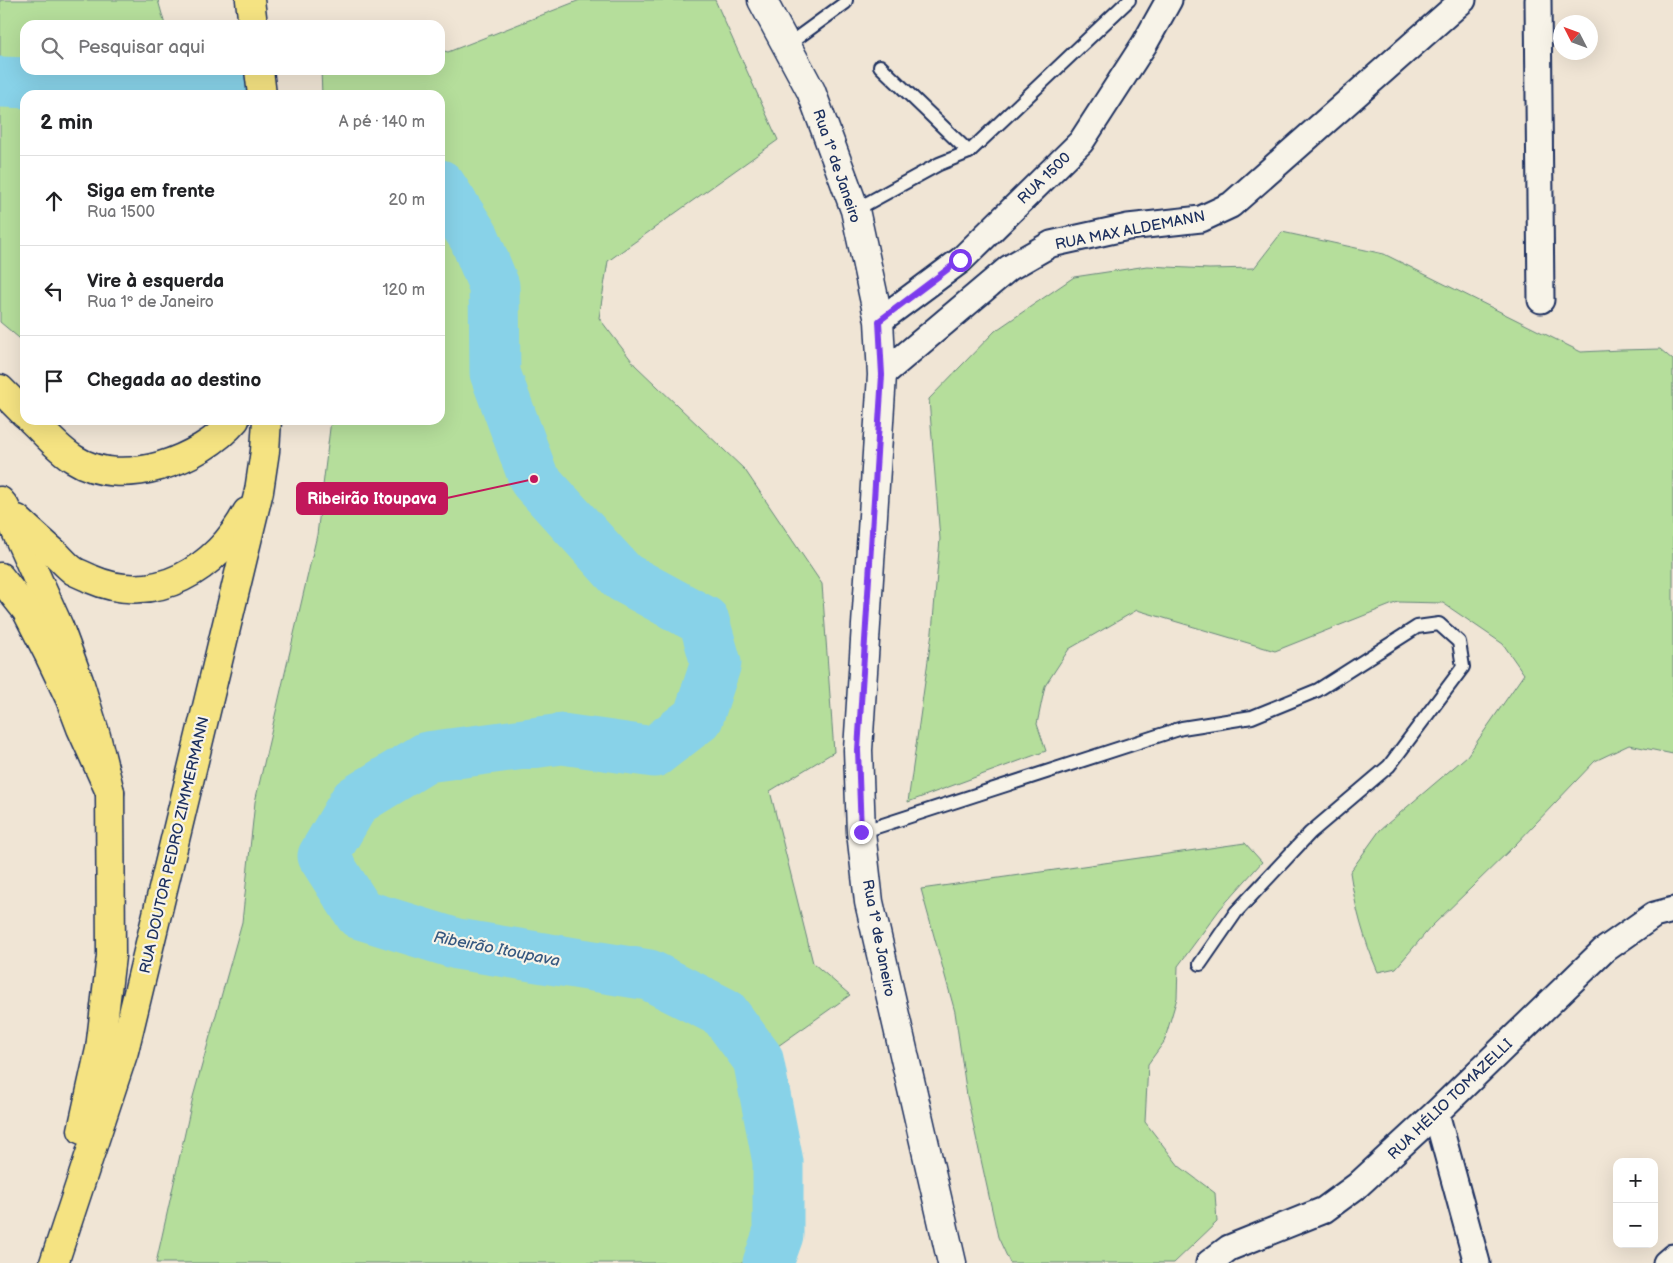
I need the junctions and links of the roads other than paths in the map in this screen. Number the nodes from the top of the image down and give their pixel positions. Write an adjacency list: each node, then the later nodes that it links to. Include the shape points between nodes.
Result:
1 (250, 0): 8 (main road)
2 (762, 0): 9 (street, Rua 1º de Janeiro)
3 (846, 0): 9 (lane)
4 (1129, 0): 13 (lane)
5 (1169, 0): 16 (street, RUA 1500, via 1081,142 960,260)
6 (1463, 0): 17 (street, RUA MAX ALDEMANN, via 1231,205 1201,219 1128,227 1051,244 1009,268)
7 (1538, 0): 15 (street)
8 (252, 20)
9 (786, 46): 14 (street, Rua 1º de Janeiro, via 811,91)
10 (880, 66): 13 (lane)
11 (260, 75): 12 (main road)
12 (261, 90)
13 (969, 152): 14 (lane)
14 (855, 210): 16 (street, Rua 1º de Janeiro)
15 (1541, 300)
16 (879, 321): 17 (street, Rua 1º de Janeiro)
17 (882, 375): 27 (street, Rua 1º de Janeiro, via 858,750)
18 (0, 389): 19 (main road)
19 (20, 409)
20 (36, 425): 21 (main road, via 74,460 98,470 126,472 166,464 196,452)
21 (231, 425)
22 (267, 425): 23 (main road, RUA DOUTOR PEDRO ZIMMERMANN)
23 (259, 491): 24 (main road, via 241,524 220,551 194,572 169,583 142,589 107,586 73,571); 32 (main road, RUA DOUTOR PEDRO ZIMMERMANN, via 124,1051)
24 (3, 504): 26 (main road, RUA DOUTOR PEDRO ZIMMERMANN, via 56,618 79,681)
25 (0, 577): 26 (main road, via 26,610 70,699)
26 (110, 792): 32 (main road, RUA DOUTOR PEDRO ZIMMERMANN, via 111,956 100,1048)
27 (861, 832): 29 (lane, via 1182,728 1252,717 1318,690 1417,627 1439,624 1459,642 1463,667 1389,766 1310,832 1236,912); 33 (street, Rua 1º de Janeiro, via 869,902)
28 (1673, 910): 30 (street, RUA HÉLIO TOMAZELLI, via 1654,915 1603,950)
29 (1200, 964)
30 (1436, 1113): 34 (street, RUA HÉLIO TOMAZELLI, via 1358,1185 1324,1210 1229,1248); 35 (street)
31 (1673, 1257): 36 (street)
32 (54, 1263)
33 (952, 1263)
34 (1209, 1263)
35 (1478, 1263)
36 (1666, 1263)

